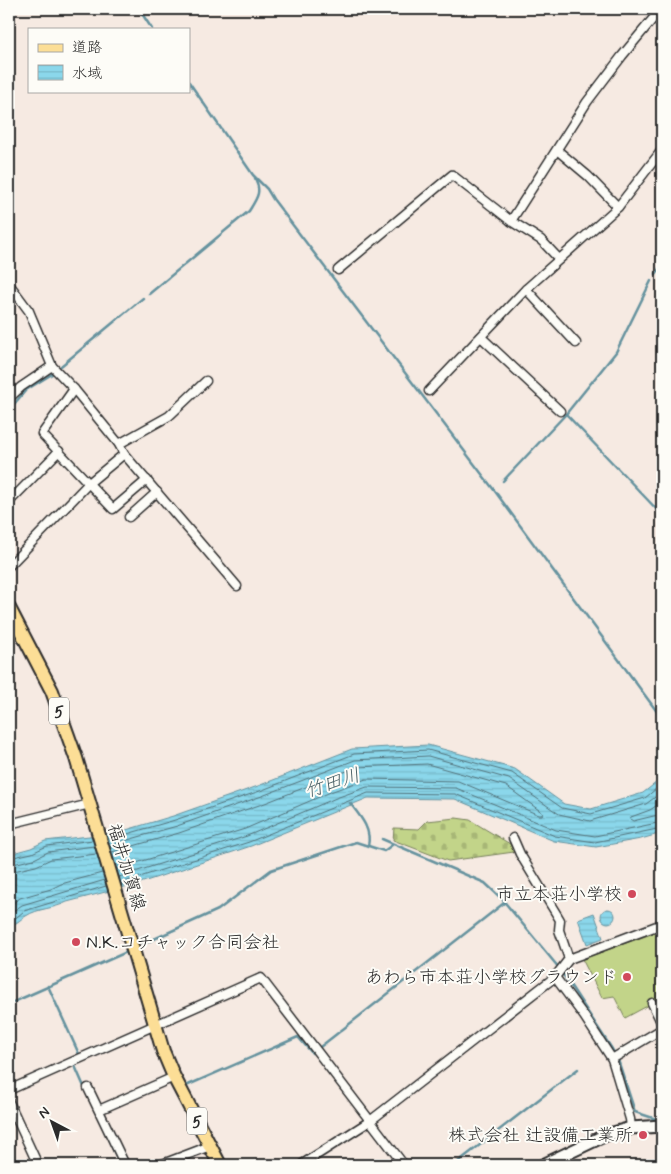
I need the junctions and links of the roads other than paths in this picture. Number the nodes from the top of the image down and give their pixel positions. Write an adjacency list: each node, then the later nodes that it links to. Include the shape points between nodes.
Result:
1 (661, 9): 2 (street, via 587,102)
2 (557, 150): 4 (street); 5 (street)
3 (662, 150): 4 (street)
4 (618, 207): 6 (street)
5 (512, 221): 6 (street, via 541,240); 7 (street, via 452,175)
6 (559, 259): 9 (street)
7 (338, 270)
8 (9, 284): 12 (street, via 29,311)
9 (526, 289): 10 (street); 11 (street)
10 (481, 337): 15 (street); 17 (street)
11 (576, 343)
12 (52, 366): 14 (street); 16 (street)
13 (206, 381): 18 (street, via 169,416)
14 (74, 389): 18 (street); 19 (street, via 42,434)
15 (429, 391)
16 (9, 398)
17 (560, 411)
18 (119, 444): 20 (street)
19 (59, 452): 22 (street); 24 (street)
20 (124, 454): 21 (street); 22 (street)
21 (147, 480): 22 (street, via 113,509); 23 (street)
22 (89, 483): 26 (street)
23 (157, 492): 25 (street); 27 (street)
24 (9, 502)
25 (129, 517)
26 (9, 566)
27 (237, 586)
28 (9, 608): 29 (main road, 福井加賀線 / 5, via 52,691)
29 (90, 804): 30 (street); 36 (main road, 福井加賀線 / 5)
30 (9, 824)
31 (513, 838): 33 (street, via 560,920 559,930)
32 (662, 924): 33 (street)
33 (569, 959): 34 (street)
34 (555, 977): 39 (street); 45 (street)
35 (652, 1003): 37 (street)
36 (154, 1024): 40 (main road, 福井加賀線 / 5); 42 (street); 45 (street, via 261,978)
37 (662, 1024)
38 (662, 1029): 39 (street)
39 (612, 1059): 47 (street)
40 (174, 1077): 44 (street); 48 (main road, 福井加賀線 / 5)
41 (88, 1088): 44 (street)
42 (9, 1090)
43 (9, 1102): 49 (street)
44 (99, 1110): 50 (street)
45 (370, 1120): 53 (street); 54 (street)
46 (662, 1126): 47 (main road)
47 (631, 1128): 55 (main road, via 606,1134)
48 (210, 1146): 51 (street); 52 (main road, 福井加賀線 / 5)
49 (38, 1165)
50 (125, 1165)
51 (160, 1165)
52 (220, 1165)
53 (301, 1165)
54 (404, 1165)
55 (543, 1165)

